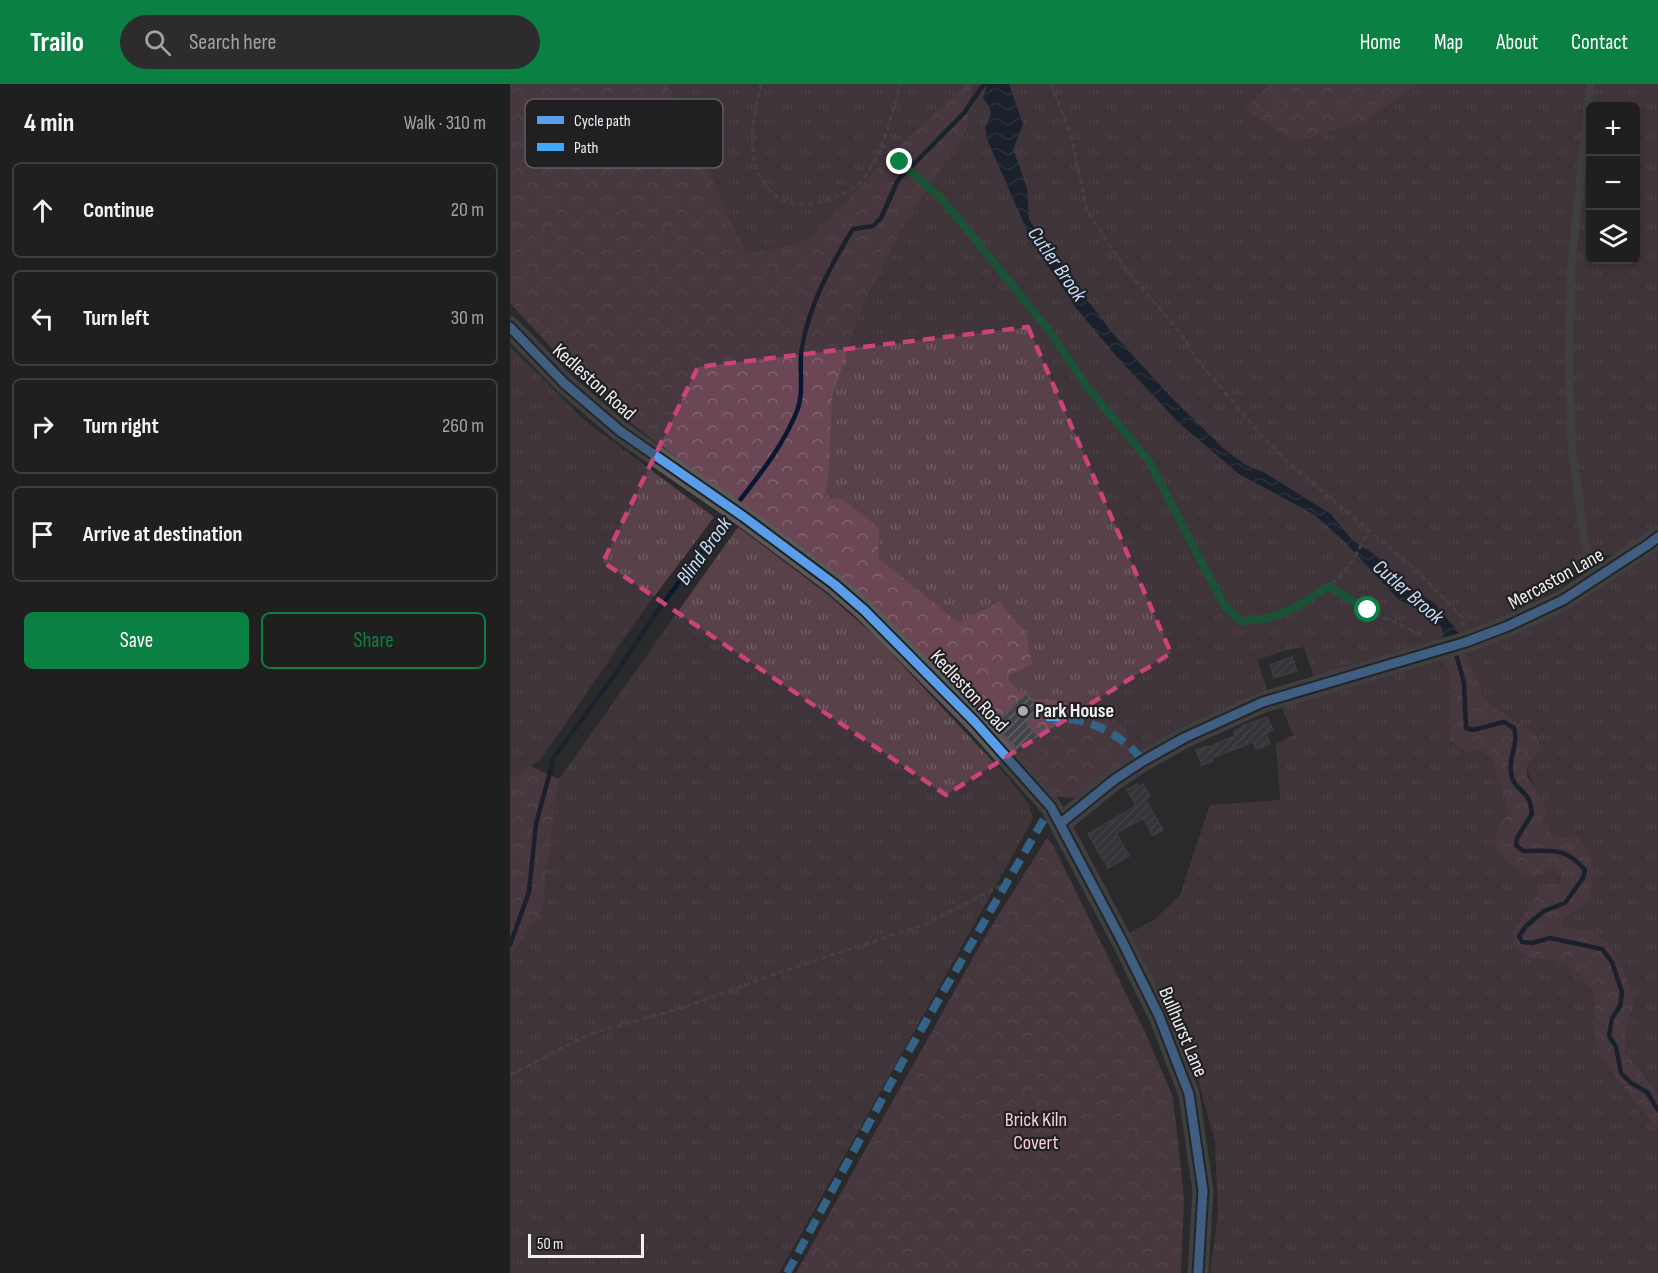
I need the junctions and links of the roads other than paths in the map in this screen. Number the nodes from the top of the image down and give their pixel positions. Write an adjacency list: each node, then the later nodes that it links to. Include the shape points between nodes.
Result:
1 (1590, 84): 4 (lane, via 1571,270 1569,359 1571,441)
2 (510, 327): 5 (street, Kedleston Road, via 620,431 834,584 888,632 975,722)
3 (1658, 537): 4 (street, Mercaston Lane)
4 (1595, 580): 5 (street, Mercaston Lane, via 1508,626 1436,642 1263,702 1143,761)
5 (1061, 823): 6 (street, Bullhurst Lane, via 1159,1016 1189,1094 1203,1191)
6 (1198, 1273)

